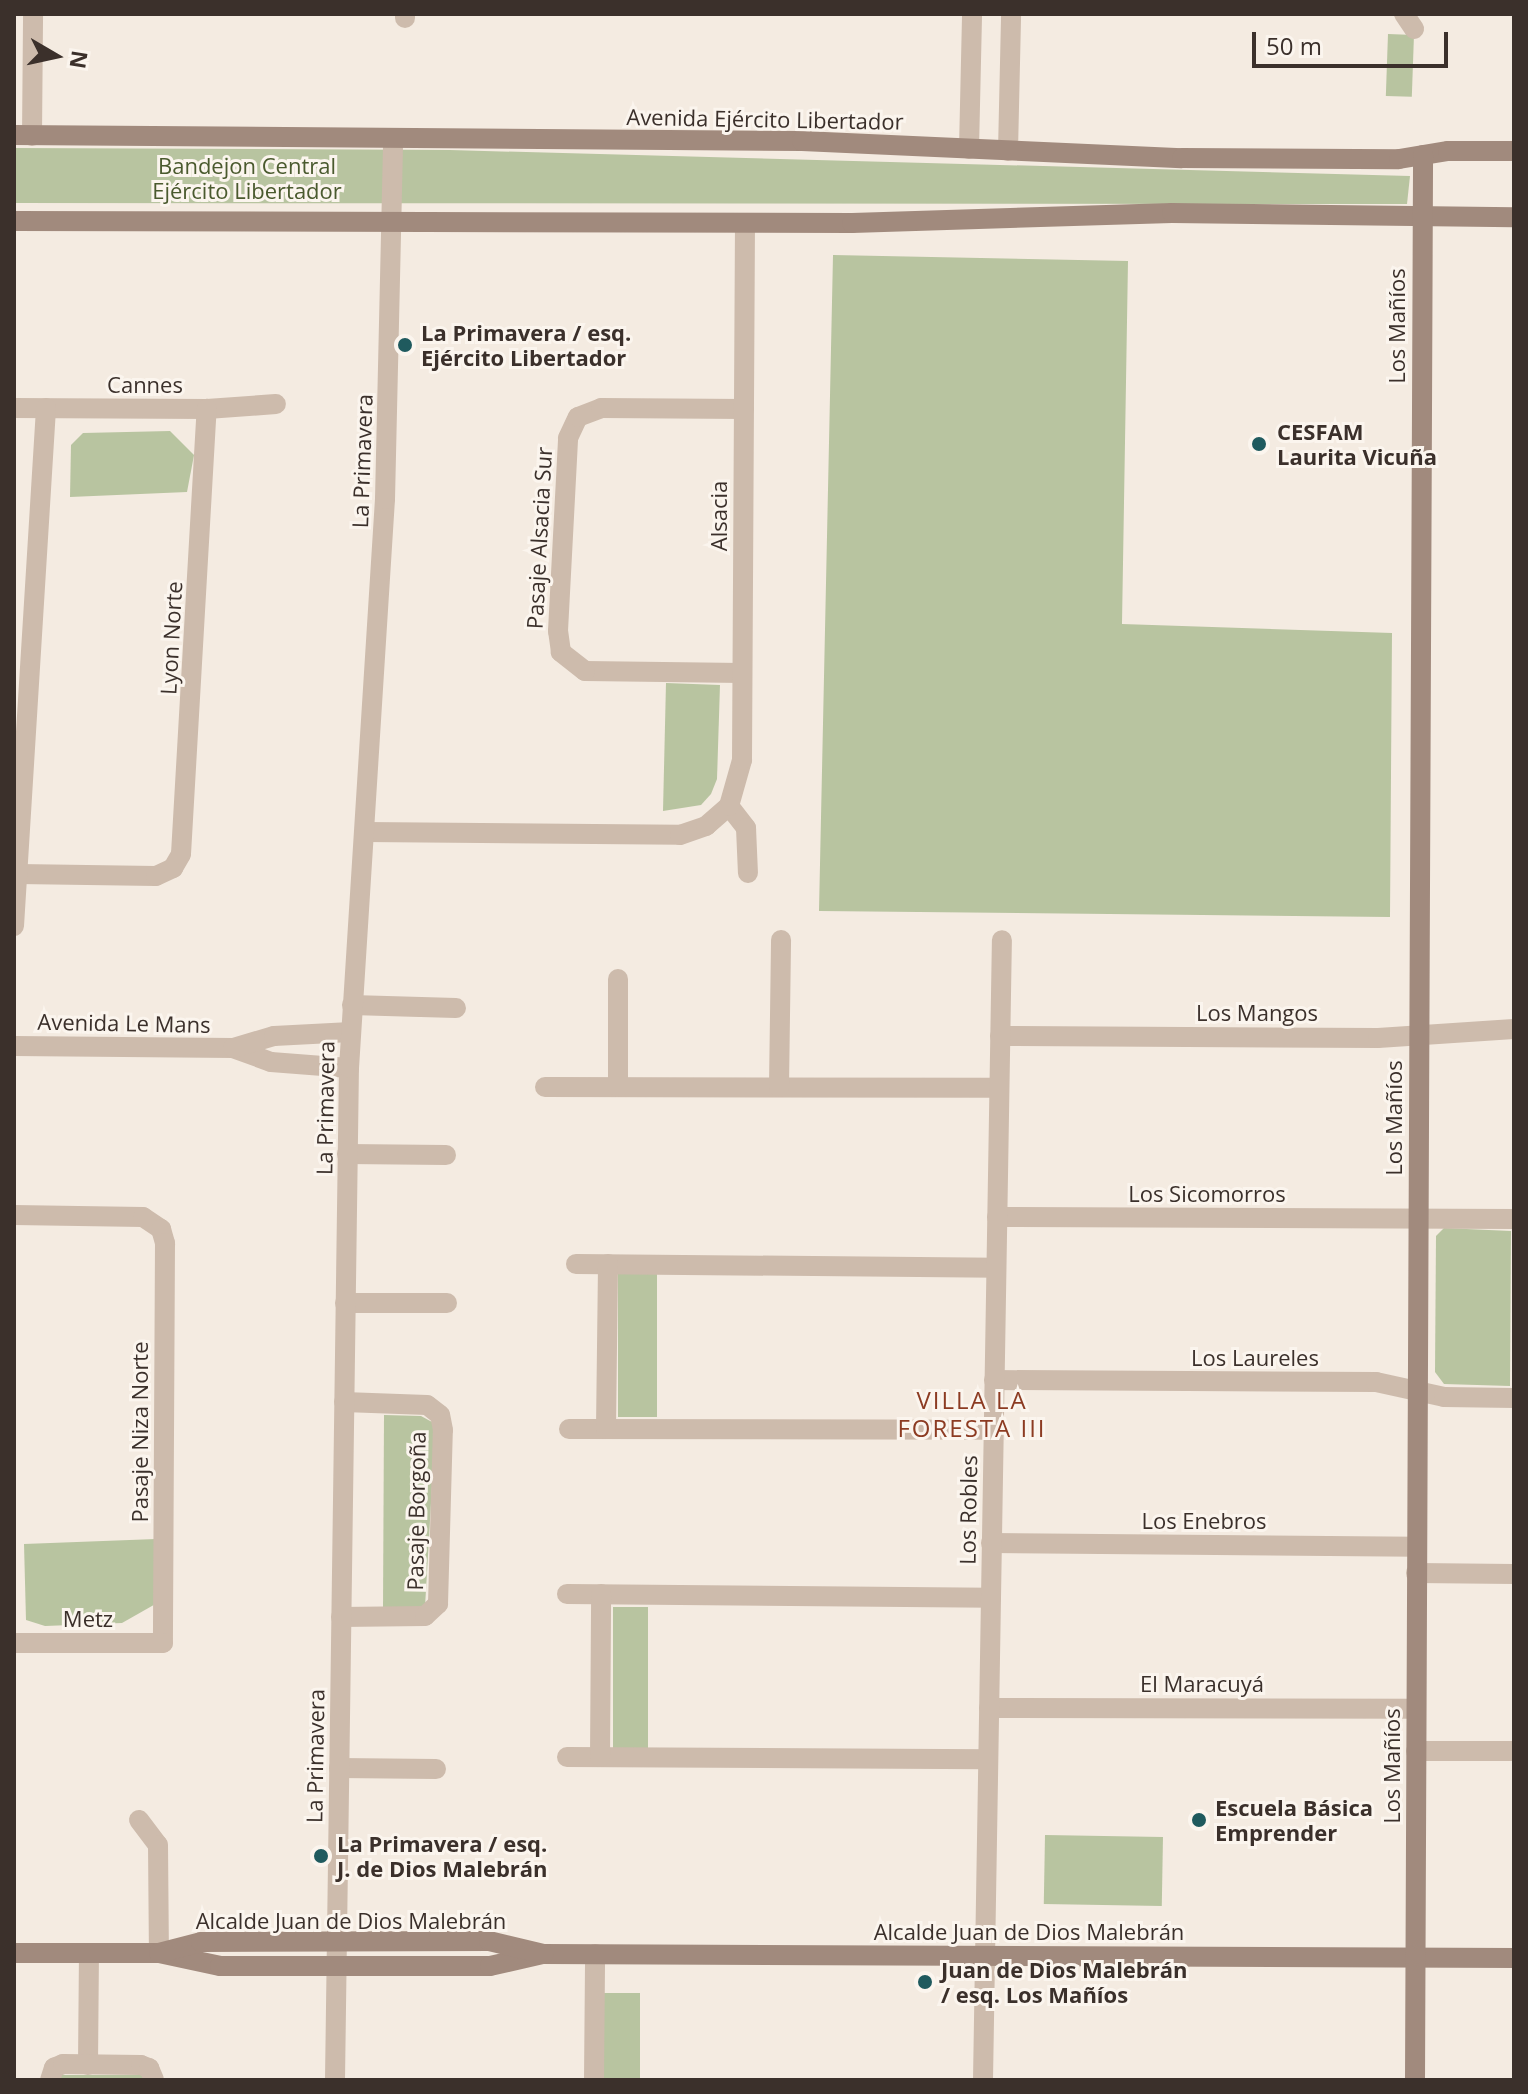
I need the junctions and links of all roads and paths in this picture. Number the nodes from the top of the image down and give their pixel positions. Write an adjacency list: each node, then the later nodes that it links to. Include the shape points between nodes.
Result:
1 (33, 14): 4 (street)
2 (972, 14): 6 (street)
3 (1011, 14): 7 (street)
4 (23, 136): 5 (street, Avenida Ejército Libertador)
5 (393, 139): 6 (street, Avenida Ejército Libertador, via 802,141); 13 (street, La Primavera)
6 (969, 149): 7 (street, Avenida Ejército Libertador)
7 (1008, 151): 9 (street, Avenida Ejército Libertador, via 1155,158)
8 (1514, 151): 9 (street, Avenida Ejército Libertador)
9 (1423, 155): 10 (street, Los Mañíos)
10 (1421, 216): 11 (street); 14 (street, via 1131,213); 33 (street, Los Mañíos)
11 (1514, 217)
12 (14, 221): 13 (street)
13 (391, 224): 14 (street); 22 (street, La Primavera, via 385,499)
14 (745, 224): 19 (street, Alsacia)
15 (276, 404): 18 (street, Cannes)
16 (14, 408): 17 (street, Cannes)
17 (46, 408): 18 (street, Cannes); 24 (street)
18 (207, 409): 24 (street, Lyon Norte, via 183,846 173,868 156,876)
19 (744, 409): 20 (street, Alsacia); 20 (street, Pasaje Alsacia Sur, via 601,408 578,417 568,438 558,631 567,661 585,671)
20 (742, 673): 21 (street, Alsacia, via 741,777)
21 (729, 806): 22 (street, via 706,826 680,835); 23 (street, via 746,828)
22 (365, 832): 29 (street, La Primavera)
23 (748, 873)
24 (18, 874): 25 (street)
25 (14, 926)
26 (781, 940): 40 (street)
27 (1002, 940): 34 (street, Los Robles)
28 (618, 979): 39 (street)
29 (352, 1005): 30 (street); 32 (street, La Primavera)
30 (456, 1008)
31 (1514, 1029): 33 (street, Los Mangos)
32 (351, 1032): 36 (street, Avenida Le Mans, via 274,1036); 37 (street, La Primavera)
33 (1418, 1033): 34 (street, Los Mangos, via 1378,1038); 46 (street, Los Mañíos)
34 (1000, 1036): 41 (street, Los Robles)
35 (14, 1046): 36 (street, Avenida Le Mans)
36 (233, 1048): 37 (street, Avenida Le Mans, via 271,1062)
37 (349, 1068): 42 (street, La Primavera)
38 (545, 1087): 39 (street)
39 (618, 1087): 40 (street)
40 (779, 1087): 41 (street)
41 (999, 1088): 45 (street, Los Robles)
42 (347, 1154): 43 (street); 51 (street, La Primavera)
43 (446, 1155)
44 (14, 1215): 69 (street, Pasaje Niza Norte, via 143,1217 156,1224 165,1243)
45 (997, 1217): 46 (street, Los Sicomorros); 50 (street, Los Robles)
46 (1418, 1218): 47 (street, Los Sicomorros); 54 (street, Los Mañíos)
47 (1514, 1219)
48 (576, 1264): 49 (street)
49 (608, 1264): 50 (street); 58 (street)
50 (996, 1268): 53 (street, Los Robles)
51 (345, 1303): 52 (street); 56 (street, La Primavera)
52 (447, 1303)
53 (994, 1380): 54 (street, Los Laureles, via 1376,1382); 59 (street, Los Robles)
54 (1417, 1392): 55 (street, Los Laureles); 61 (street, Los Mañíos)
55 (1514, 1398)
56 (344, 1402): 67 (street, La Primavera); 67 (street, Pasaje Borgoña, via 427,1405 440,1415 443,1430 438,1604 425,1616)
57 (569, 1429): 58 (street)
58 (606, 1429): 59 (street)
59 (994, 1430): 60 (street, Los Robles)
60 (991, 1543): 61 (street, Los Enebros); 66 (street, Los Robles)
61 (1416, 1547): 62 (street, Los Mañíos)
62 (1416, 1573): 63 (street); 71 (street, Los Mañíos)
63 (1514, 1574)
64 (567, 1594): 65 (street)
65 (601, 1594): 66 (street); 75 (street)
66 (991, 1598): 70 (street, Los Robles)
67 (341, 1617): 77 (street, La Primavera)
68 (14, 1643): 69 (street, Metz)
69 (163, 1643)
70 (989, 1708): 71 (street, El Maracuyá); 76 (street, Los Robles)
71 (1416, 1709): 72 (street, Los Mañíos)
72 (1416, 1751): 73 (street); 87 (street, Los Mañíos)
73 (1514, 1751)
74 (567, 1757): 75 (street)
75 (600, 1757): 76 (street)
76 (988, 1759): 86 (street, Los Robles)
77 (339, 1768): 78 (street); 80 (street, La Primavera)
78 (436, 1769)
79 (139, 1820): 83 (street, via 158,1845)
80 (337, 1942): 83 (street, Alcalde Juan de Dios Malebrán, via 201,1942); 84 (street, Alcalde Juan de Dios Malebrán, via 489,1941); 89 (street, La Primavera)
81 (14, 1953): 82 (street, Alcalde Juan de Dios Malebrán)
82 (89, 1953): 83 (street, Alcalde Juan de Dios Malebrán); 90 (street)
83 (159, 1953): 89 (street, Alcalde Juan de Dios Malebrán, via 205,1965)
84 (543, 1954): 85 (street, Alcalde Juan de Dios Malebrán); 89 (street, Alcalde Juan de Dios Malebrán, via 490,1966)
85 (595, 1954): 86 (street, Alcalde Juan de Dios Malebrán); 94 (street)
86 (985, 1956): 87 (street, Alcalde Juan de Dios Malebrán); 95 (street, Los Robles)
87 (1415, 1957): 88 (street, Alcalde Juan de Dios Malebrán); 96 (street, Los Mañíos)
88 (1514, 1958)
89 (337, 1965): 93 (street, La Primavera)
90 (88, 2065): 91 (street, via 58,2066); 92 (street, via 141,2065 149,2068)
91 (50, 2080)
92 (154, 2080)
93 (335, 2080)
94 (594, 2080)
95 (983, 2080)
96 (1415, 2080)

